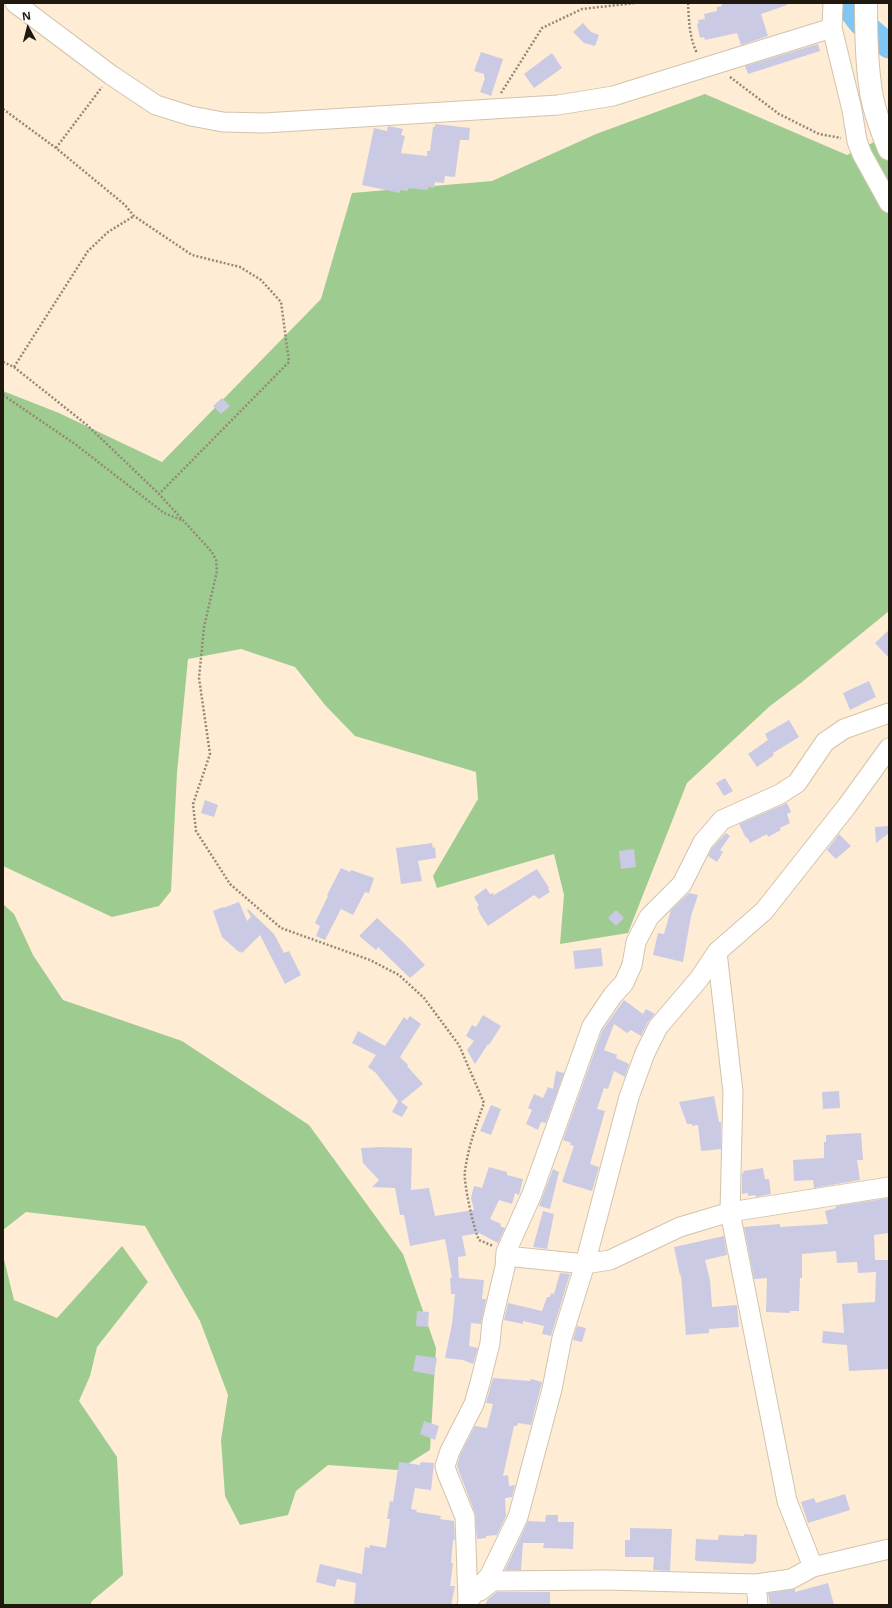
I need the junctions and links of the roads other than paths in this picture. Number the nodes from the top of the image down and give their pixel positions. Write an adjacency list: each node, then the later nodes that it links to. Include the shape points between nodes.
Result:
1 (15, 3): 3 (street, via 111,76 156,105 191,116 223,122 264,123 495,110 558,105 613,96 714,66)
2 (866, 3): 4 (main road, via 870,85)
3 (833, 17): 5 (street)
4 (876, 108): 5 (street); 6 (main road)
5 (852, 110): 7 (street, via 862,154)
6 (889, 149)
7 (889, 203)
8 (889, 713): 13 (street, via 844,729 825,742 797,783 780,794 722,820 703,842 682,884 648,917 636,942 632,965 624,983 592,1026 532,1194)
9 (889, 748): 10 (street, via 764,911)
10 (717, 952): 12 (street, via 733,1092); 14 (street, via 699,979 658,1027 645,1052 628,1096)
11 (889, 1187): 12 (street)
12 (730, 1212): 14 (street, via 680,1227 610,1260); 16 (street, via 787,1501)
13 (506, 1254): 14 (street); 18 (street, via 490,1343 474,1404 450,1450 445,1466 465,1517)
14 (585, 1264): 18 (street, via 562,1338 552,1389 518,1517 490,1575)
15 (889, 1549): 16 (street)
16 (813, 1567): 17 (street, via 791,1579)
17 (756, 1584): 18 (street, via 607,1580 493,1582); 19 (street)
18 (467, 1603)
19 (758, 1605)

